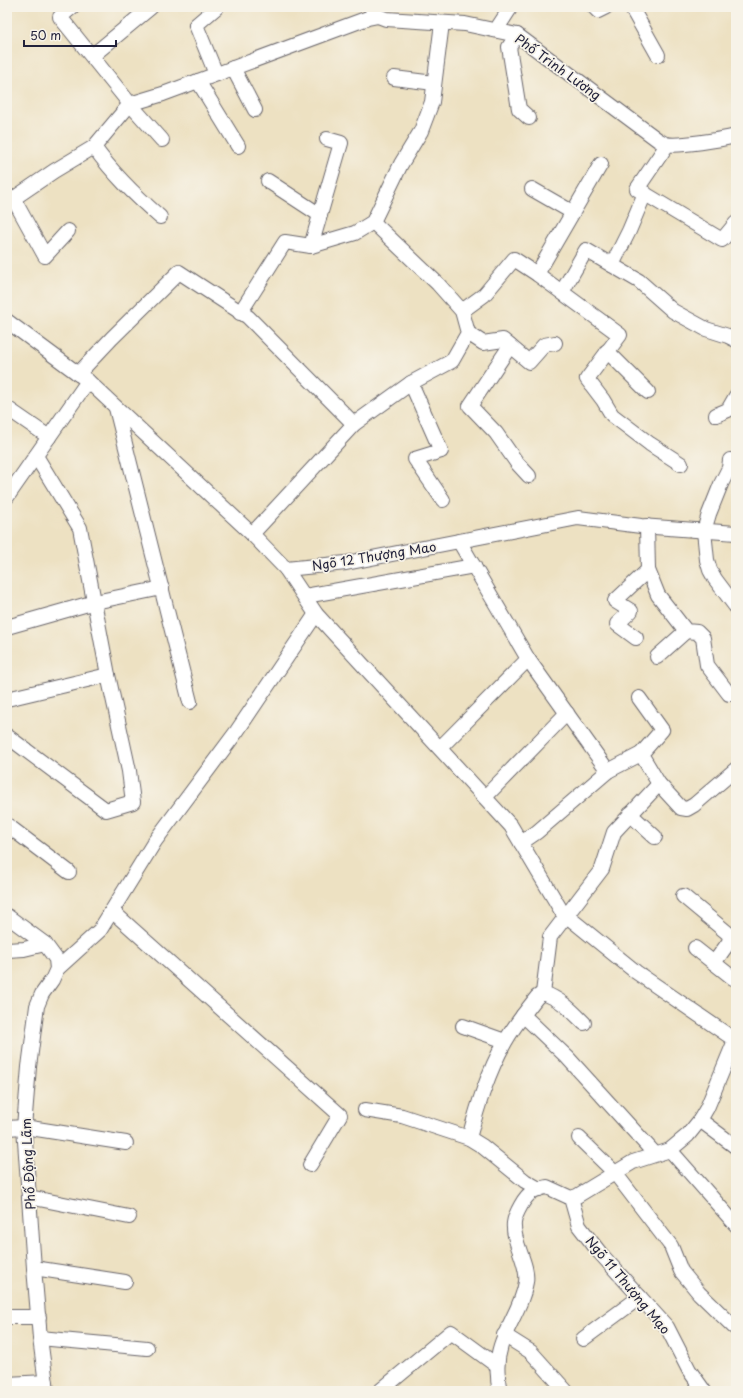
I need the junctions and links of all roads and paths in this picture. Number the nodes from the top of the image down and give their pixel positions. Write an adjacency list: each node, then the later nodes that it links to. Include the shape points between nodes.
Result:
1 (72, 7): 8 (street)
2 (152, 7): 14 (street)
3 (217, 7): 16 (street, via 196,25)
4 (511, 7): 11 (street)
5 (594, 7): 6 (street, via 598,11)
6 (606, 7)
7 (631, 7): 13 (street)
8 (56, 12): 14 (street)
9 (382, 12): 10 (street, Phố Trinh Lương); 15 (street, Phố Trinh Lương)
10 (442, 23): 11 (street, Phố Trinh Lương); 19 (street)
11 (496, 30): 12 (street, Phố Trinh Lương)
12 (517, 35): 22 (street, via 509,47 519,109); 26 (street, Phố Trinh Lương, via 632,122)
13 (658, 55)
14 (92, 56): 20 (street)
15 (234, 68): 16 (street, Phố Trinh Lương); 21 (street)
16 (216, 74): 18 (street, Phố Trinh Lương)
17 (394, 78): 19 (street)
18 (198, 81): 20 (street, Phố Trinh Lương); 27 (street)
19 (434, 83): 37 (street, via 432,102 421,131 401,164)
20 (130, 104): 25 (street); 28 (street)
21 (255, 110)
22 (529, 118)
23 (736, 136): 26 (street)
24 (327, 139): 35 (street, via 341,143)
25 (162, 140)
26 (667, 144): 32 (street, via 637,189)
27 (238, 146)
28 (94, 147): 33 (street); 36 (street, via 127,188)
29 (601, 164): 34 (street)
30 (268, 181): 35 (street)
31 (532, 189): 34 (street)
32 (645, 193): 38 (street, via 722,240); 41 (street)
33 (10, 200): 39 (street, via 45,256)
34 (572, 212): 42 (street)
35 (320, 215): 40 (street)
36 (160, 217)
37 (373, 222): 40 (street, via 355,233); 44 (street, via 438,284)
38 (736, 223)
39 (68, 231)
40 (311, 246): 45 (street, via 285,242)
41 (612, 265): 43 (street, via 586,250); 48 (street, via 639,281 673,311 706,329)
42 (537, 274): 43 (street); 44 (street, via 514,259 484,295)
43 (562, 292): 51 (street, via 620,335)
44 (462, 311): 47 (street)
45 (240, 313): 52 (street, via 179,272 112,338); 59 (street, via 248,317)
46 (7, 321): 52 (street)
47 (468, 333): 50 (street, via 483,343 503,340); 53 (street, via 452,361)
48 (736, 340)
49 (555, 343): 50 (street, via 544,346 529,362)
50 (510, 346): 64 (street, via 470,406 496,433)
51 (607, 352): 54 (street); 63 (street, via 587,379 612,415)
52 (83, 378): 57 (street); 60 (street)
53 (411, 383): 59 (street); 66 (street, via 441,451 415,459)
54 (648, 392)
55 (736, 396): 58 (street, via 728,410)
56 (7, 408): 60 (street)
57 (116, 408): 70 (street); 75 (street)
58 (716, 415)
59 (354, 424): 70 (street)
60 (49, 437): 61 (street)
61 (36, 456): 65 (street); 77 (street, via 80,528)
62 (730, 460): 68 (street)
63 (681, 464)
64 (529, 476)
65 (8, 493)
66 (443, 500)
67 (647, 526): 68 (street, Ngõ 12 Thượng Mao); 71 (street, Ngõ 12 Thượng Mao, via 578,518); 74 (street)
68 (704, 531): 69 (street, Ngõ 12 Thượng Mao); 78 (street, via 710,570)
69 (736, 533)
70 (252, 534): 73 (street)
71 (459, 541): 72 (street); 73 (street, Ngõ 12 Thượng Mao, via 346,563)
72 (474, 566): 76 (street); 84 (street)
73 (286, 569): 76 (street)
74 (648, 570): 81 (street, via 658,595); 82 (street, via 615,601 631,611 617,624)
75 (162, 588): 77 (street); 89 (street)
76 (305, 596): 79 (street)
77 (94, 602): 80 (street); 85 (street)
78 (736, 607)
79 (316, 614): 92 (street); 104 (street, Phố Động Lãm, via 237,731 155,841)
80 (7, 627)
81 (686, 631): 83 (street); 86 (street, via 697,632 704,638 707,665 729,694)
82 (636, 638)
83 (657, 658)
84 (528, 659): 90 (street); 92 (street)
85 (108, 675): 88 (street); 91 (street, via 130,771 133,802 106,810)
86 (736, 694)
87 (639, 698): 93 (street, via 662,730)
88 (7, 699)
89 (190, 702)
90 (567, 713): 95 (street); 97 (street)
91 (7, 736)
92 (440, 748): 97 (street)
93 (641, 754): 95 (street); 96 (street)
94 (736, 769): 96 (street, via 687,809 681,808)
95 (608, 772): 101 (street)
96 (659, 784): 98 (street)
97 (485, 797): 101 (street, via 511,826)
98 (630, 814): 100 (street); 105 (street, via 612,836 602,869)
99 (7, 825): 102 (street)
100 (654, 837)
101 (521, 843): 105 (street)
102 (69, 872)
103 (683, 896): 110 (street, via 730,935 729,942)
104 (112, 912): 111 (street, Phố Động Lãm, via 100,930); 129 (street, via 340,1115)
105 (566, 915): 113 (street, via 549,940); 117 (street, via 636,972)
106 (7, 916): 107 (street)
107 (45, 944): 109 (street); 111 (street, via 56,959)
108 (695, 948): 110 (street)
109 (7, 950)
110 (714, 963): 112 (street)
111 (57, 969): 121 (street, Phố Động Lãm, via 37,1006)
112 (736, 978)
113 (543, 993): 114 (street); 115 (street, via 554,996)
114 (523, 1015): 118 (street); 128 (street, via 567,1057)
115 (584, 1023)
116 (463, 1026): 118 (street)
117 (736, 1039): 120 (street)
118 (505, 1041): 123 (street, via 490,1071)
119 (365, 1110): 123 (street, via 402,1116)
120 (700, 1120): 126 (street); 127 (street)
121 (24, 1127): 122 (street); 125 (street); 132 (street, Phố Động Lãm)
122 (7, 1128)
123 (469, 1138): 131 (street)
124 (579, 1138): 130 (street)
125 (126, 1143)
126 (736, 1148)
127 (670, 1150): 128 (street); 135 (street)
128 (655, 1154): 130 (street, via 633,1162)
129 (310, 1165)
130 (615, 1173): 133 (street); 141 (street, via 670,1246 681,1271 699,1293)
131 (539, 1189): 133 (street, via 547,1187); 142 (street, via 531,1192 522,1202 514,1222 516,1242 524,1265 526,1281)
132 (29, 1197): 134 (street); 136 (street, Phố Động Lãm)
133 (571, 1198): 138 (street, Ngõ 11 Thượng Mạo, via 579,1226)
134 (129, 1217)
135 (736, 1225)
136 (34, 1268): 137 (street); 140 (street, Phố Động Lãm)
137 (124, 1282)
138 (640, 1297): 144 (street); 152 (street, Ngõ 11 Thượng Mạo, via 667,1327 689,1370)
139 (7, 1317): 140 (street)
140 (38, 1317): 143 (street, Phố Động Lãm)
141 (734, 1327)
142 (504, 1335): 146 (street); 151 (street, via 531,1352)
143 (40, 1338): 145 (street); 148 (street, Phố Động Lãm)
144 (583, 1339)
145 (146, 1348)
146 (496, 1365): 149 (street, via 451,1332); 150 (street)
147 (7, 1384): 148 (street)
148 (46, 1387)
149 (380, 1391)
150 (501, 1391)
151 (566, 1391)
152 (704, 1391)

